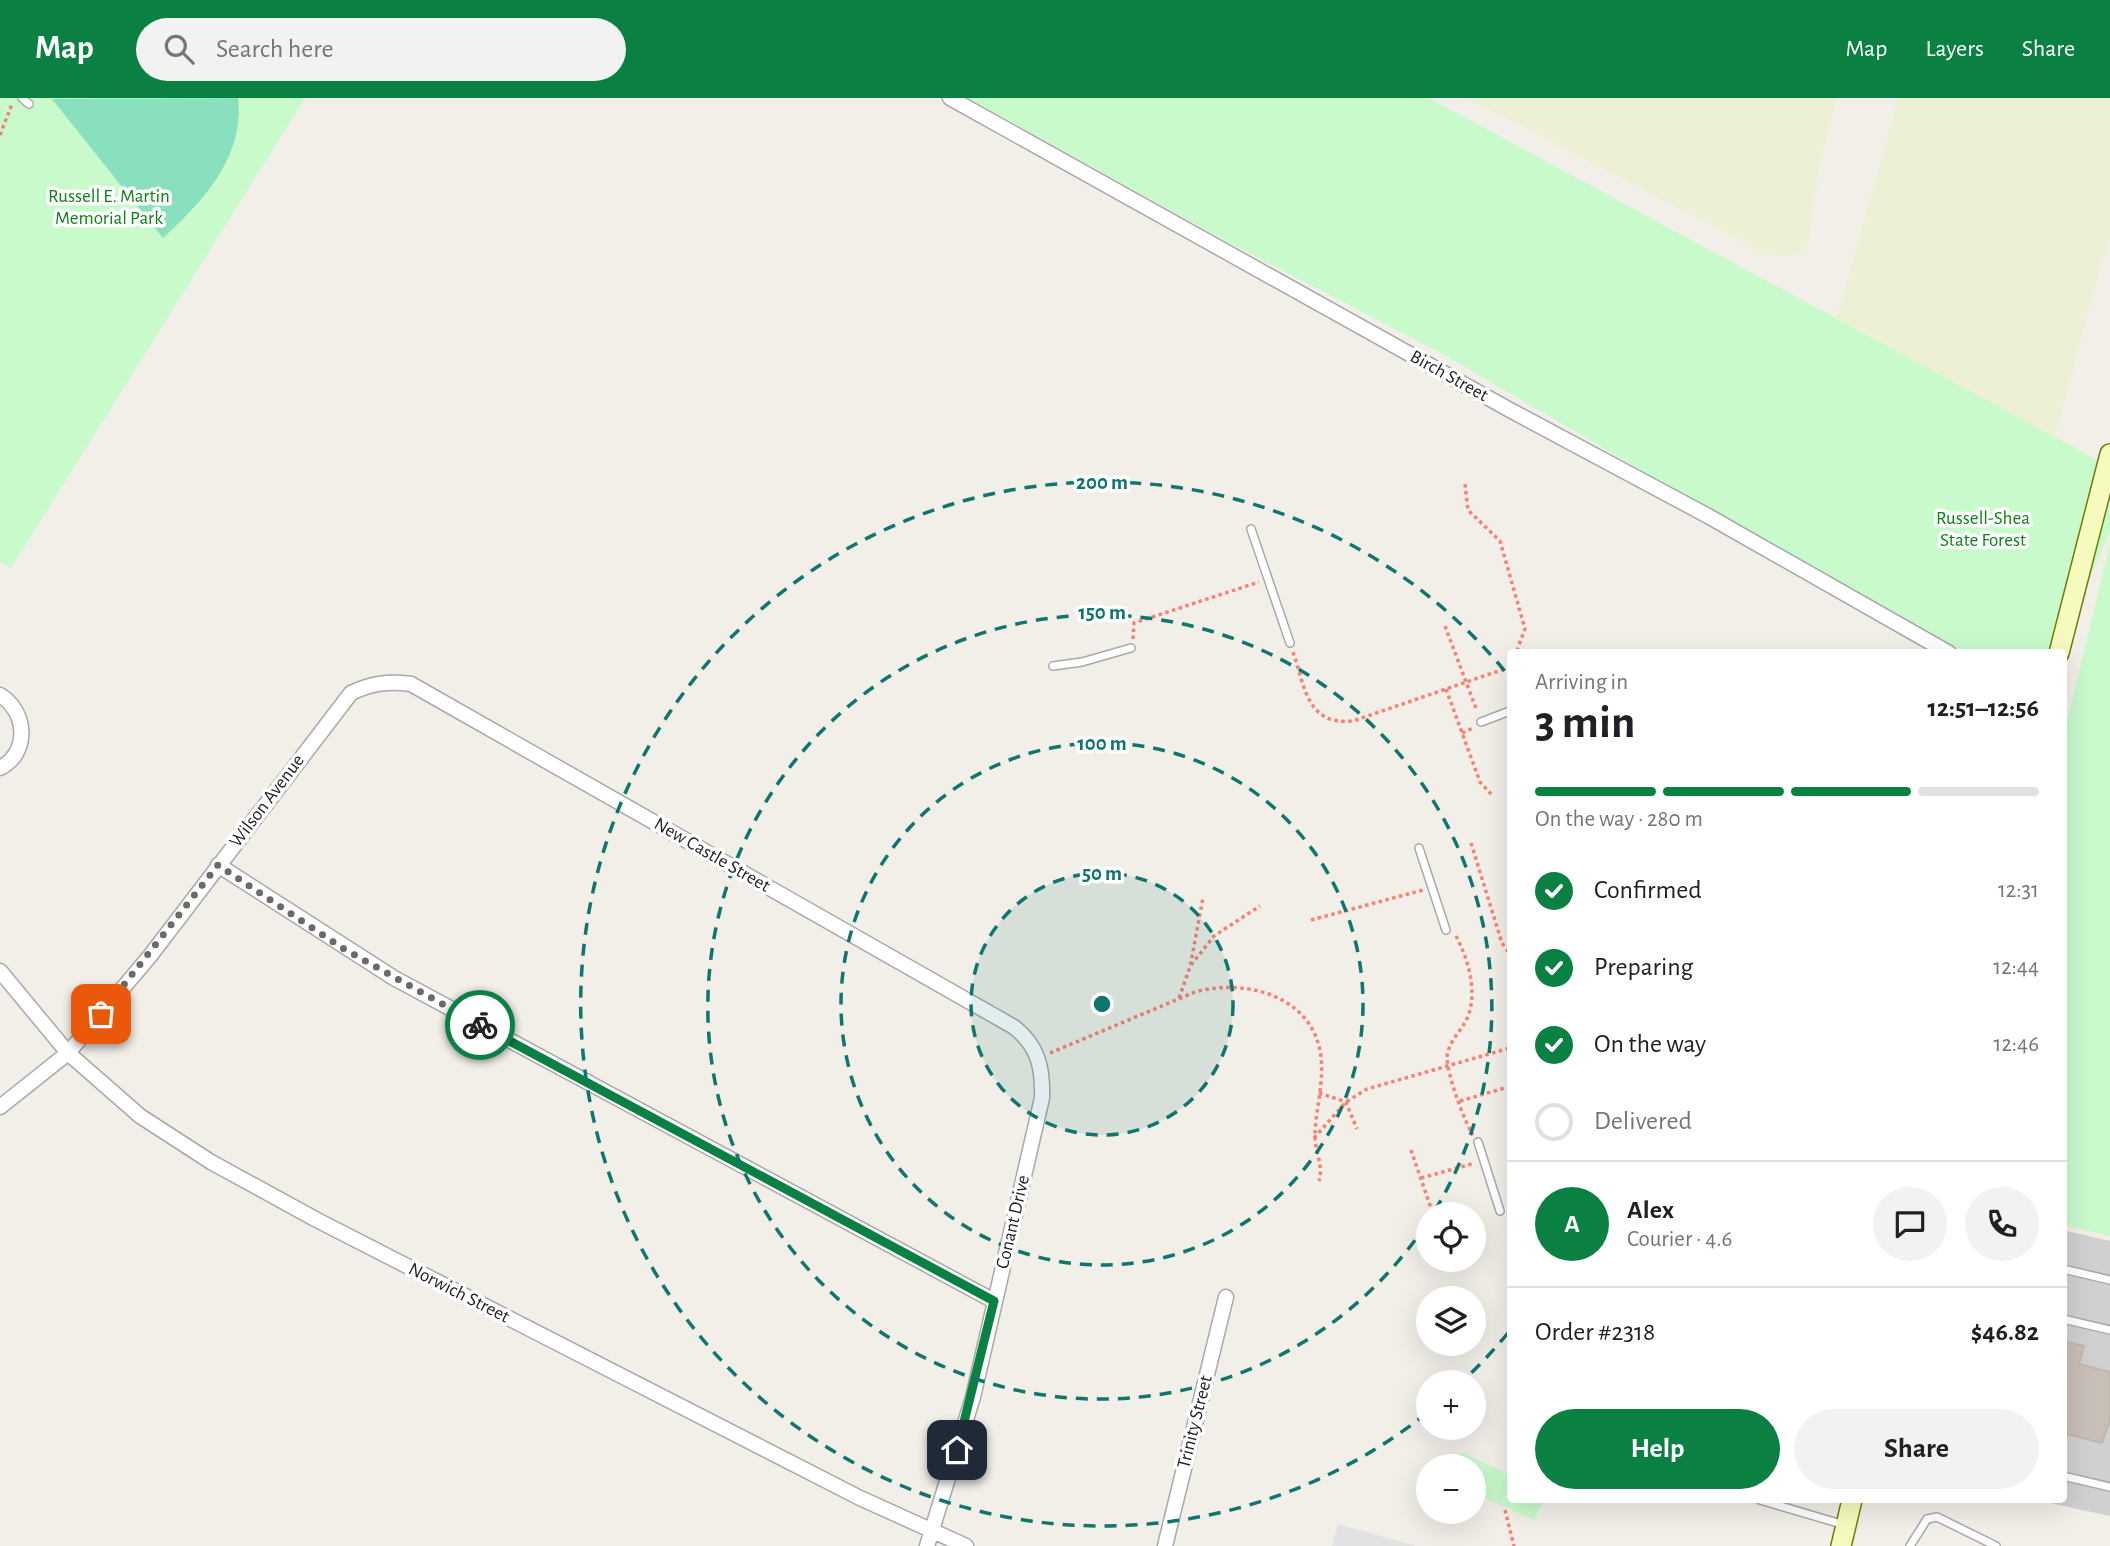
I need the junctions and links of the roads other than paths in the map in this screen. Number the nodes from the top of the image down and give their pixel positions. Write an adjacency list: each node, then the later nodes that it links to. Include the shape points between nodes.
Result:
1 (22, 98): 3 (lane)
2 (950, 98): 8 (street, Birch Street)
3 (29, 104)
4 (2110, 454): 9 (main road)
5 (1251, 529): 6 (lane)
6 (1290, 643)
7 (1131, 648): 10 (lane)
8 (1942, 649)
9 (2060, 649)
10 (1053, 666)
11 (369, 684): 17 (street, Wilson Avenue, via 351,693); 21 (street, New Castle Street, via 411,684 1014,1027 1029,1039)
12 (0, 695): 15 (street, via 13,705 22,730 15,756)
13 (1507, 712): 14 (lane)
14 (1481, 722)
15 (0, 768)
16 (1419, 848): 18 (lane)
17 (218, 865): 20 (street, Wilson Avenue, via 150,956); 28 (street, via 394,978)
18 (1446, 930)
19 (0, 971): 20 (street, Norwich Street)
20 (68, 1053): 22 (street, Wilson Avenue); 36 (street, Norwich Street, via 140,1115 211,1163 860,1498)
21 (1039, 1057): 28 (street, Conant Drive, via 1042,1098)
22 (0, 1107)
23 (1478, 1142): 24 (lane)
24 (1500, 1211)
25 (2067, 1270): 26 (lane)
26 (2110, 1280)
27 (1226, 1297): 39 (street, Trinity Street)
28 (994, 1301): 36 (street, Conant Drive, via 973,1397)
29 (2067, 1320): 30 (lane)
30 (2110, 1329)
31 (2067, 1477): 32 (lane)
32 (2110, 1487)
33 (1770, 1503): 35 (lane)
34 (1851, 1503): 35 (main road)
35 (1846, 1525): 40 (main road)
36 (934, 1531): 37 (street, Conant Drive); 38 (street, Norwich Street)
37 (927, 1546)
38 (966, 1546)
39 (1165, 1546)
40 (1841, 1546)
41 (1910, 1546): 42 (lane, via 1927,1519 1937,1517)
42 (1996, 1546)

